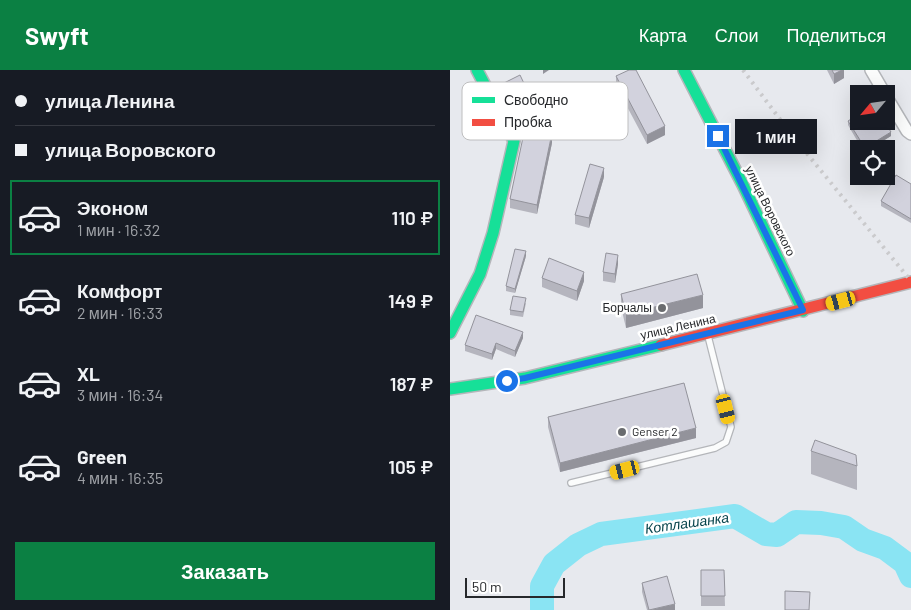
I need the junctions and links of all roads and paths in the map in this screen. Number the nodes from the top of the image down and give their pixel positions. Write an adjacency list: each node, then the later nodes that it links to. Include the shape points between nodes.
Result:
1 (477, 70): 4 (street)
2 (684, 70): 10 (street, улица Воровского)
3 (871, 70): 5 (street)
4 (483, 82)
5 (880, 85)
6 (895, 110): 7 (street)
7 (911, 134)
8 (513, 140): 11 (street, via 493,233 482,266)
9 (911, 282): 10 (street, улица Ленина)
10 (803, 310): 12 (street, улица Ленина)
11 (450, 333)
12 (708, 334): 13 (street, улица Ленина, via 525,378); 14 (lane, via 731,427 726,442 715,448)
13 (450, 390)
14 (571, 483)

